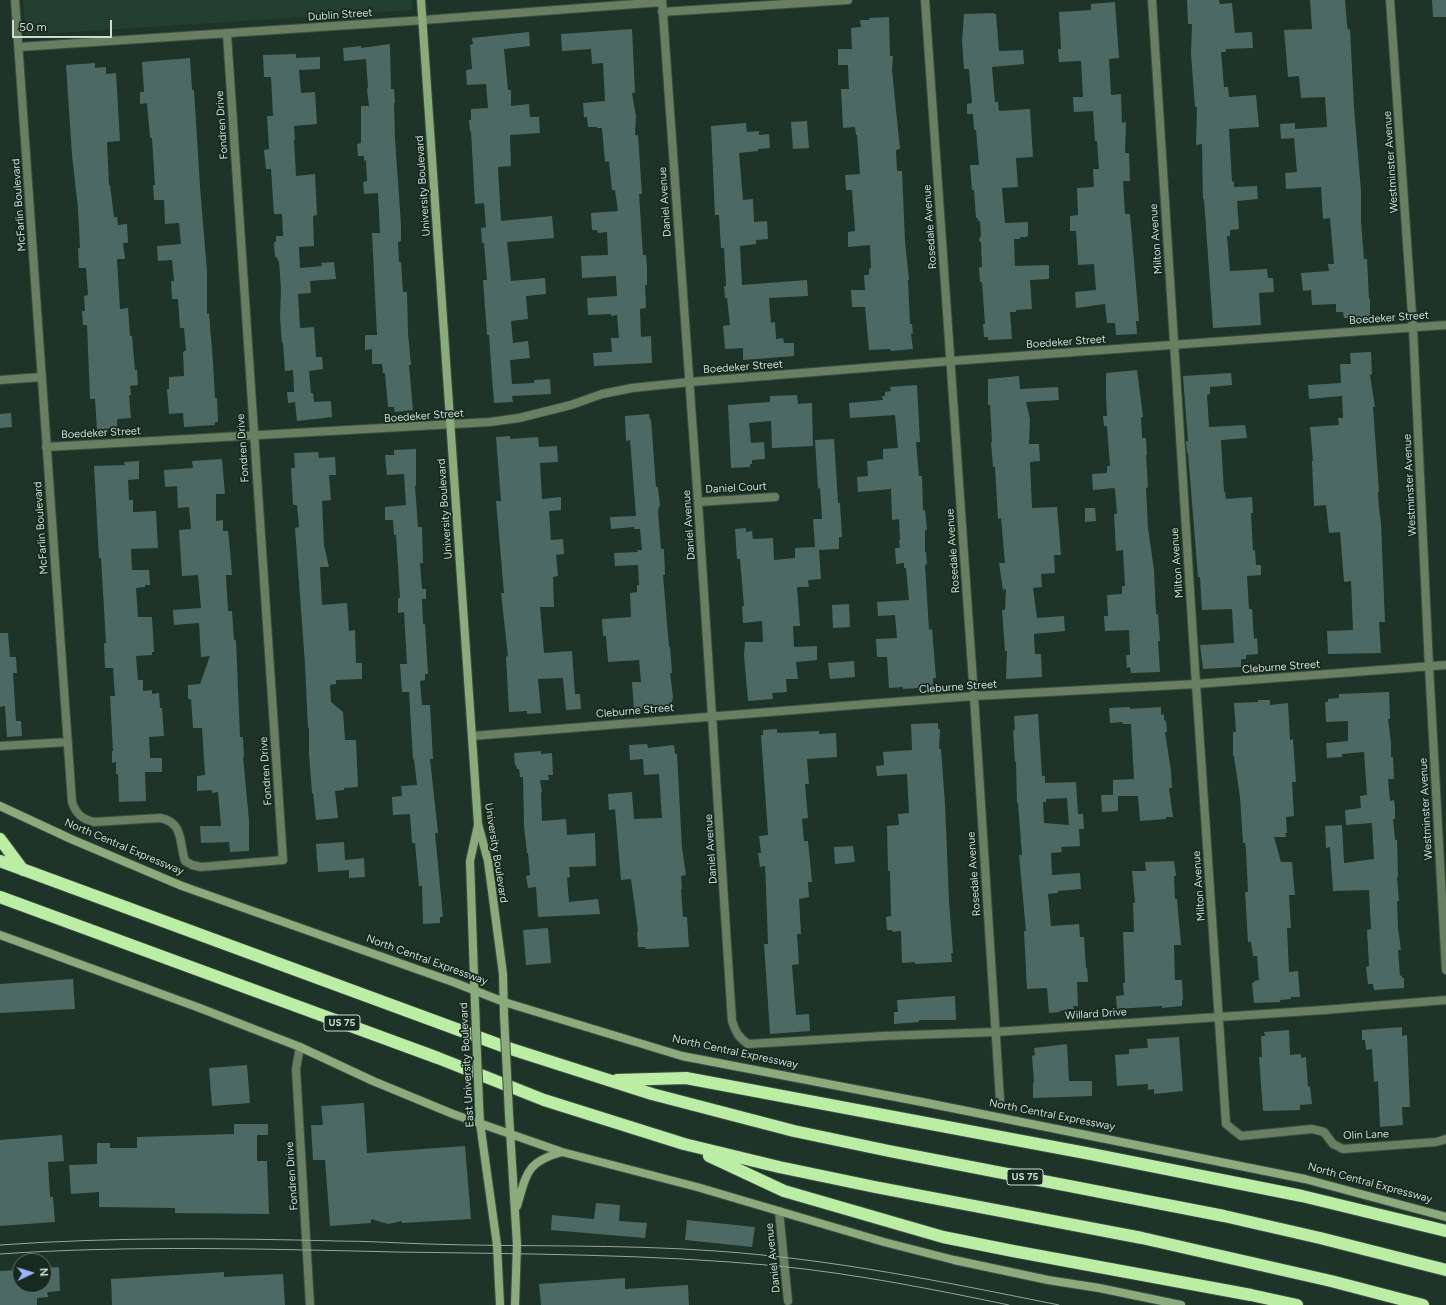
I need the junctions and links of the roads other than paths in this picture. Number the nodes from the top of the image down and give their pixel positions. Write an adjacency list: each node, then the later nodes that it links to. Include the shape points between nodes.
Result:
1 (15, 0): 11 (street, McFarlin Boulevard)
2 (421, 0): 9 (main road, University Boulevard)
3 (848, 0): 8 (street)
4 (925, 0): 15 (street, Rosedale Avenue)
5 (1152, 0): 14 (street, Milton Avenue)
6 (1390, 0): 13 (street, Westminster Avenue)
7 (662, 1): 8 (street, Daniel Avenue); 9 (street, Dublin Street)
8 (662, 12): 18 (street, Daniel Avenue)
9 (423, 20): 10 (street, Dublin Street); 19 (main road, University Boulevard)
10 (226, 34): 11 (street, Dublin Street); 20 (street, Fondren Drive)
11 (19, 47): 16 (street, McFarlin Boulevard)
12 (1446, 325): 13 (street, Boedeker Street)
13 (1413, 328): 14 (street, Boedeker Street); 25 (street, Westminster Avenue)
14 (1174, 345): 15 (street, Boedeker Street); 26 (street, Milton Avenue)
15 (951, 361): 18 (street, Boedeker Street); 27 (street, Rosedale Avenue)
16 (42, 377): 17 (street); 21 (street, McFarlin Boulevard)
17 (0, 380)
18 (690, 382): 19 (street, Boedeker Street, via 602,394 572,405 520,418); 23 (street, Daniel Avenue)
19 (450, 425): 20 (street, Boedeker Street); 29 (main road, University Boulevard)
20 (254, 436): 21 (street, Boedeker Street); 35 (street, Fondren Drive)
21 (46, 447): 30 (street, McFarlin Boulevard)
22 (775, 497): 23 (street, Daniel Court)
23 (698, 502): 28 (street, Daniel Avenue)
24 (1446, 665): 25 (street, Cleburne Street)
25 (1429, 666): 26 (street, Cleburne Street); 40 (street, Westminster Avenue)
26 (1196, 684): 27 (street, Cleburne Street); 44 (street, Milton Avenue)
27 (974, 696): 28 (street, Cleburne Street); 45 (street, Rosedale Avenue)
28 (713, 716): 29 (street, Cleburne Street); 46 (street, Daniel Avenue, via 732,1021 736,1034)
29 (472, 736): 33 (main road, University Boulevard)
30 (68, 742): 31 (street); 35 (street, McFarlin Boulevard, via 72,802 74,810 84,819 94,822 167,819 176,827 185,861 192,865)
31 (0, 746)
32 (0, 806): 41 (main road, North Central Expressway, via 182,886)
33 (478, 824): 41 (main road, East University Boulevard, via 470,861); 43 (main road, University Boulevard, via 488,861 503,974)
34 (0, 839): 37 (highway)
35 (283, 860)
36 (0, 861): 37 (highway, US 75)
37 (24, 871): 48 (highway, US 75, via 508,1048)
38 (0, 898): 54 (highway, US 75, via 438,1058 544,1100)
39 (0, 935): 47 (main road)
40 (1446, 970)
41 (474, 990): 43 (main road, North Central Expressway); 50 (main road, East University Boulevard, bridge)
42 (1446, 1000): 44 (street, Willard Drive)
43 (504, 1002): 52 (main road, University Boulevard, bridge); 58 (main road, North Central Expressway, via 682,1056 1305,1179)
44 (1219, 1017): 45 (street, Willard Drive); 51 (street, Milton Avenue)
45 (995, 1032): 46 (street, Willard Drive); 49 (street, Rosedale Avenue)
46 (748, 1044)
47 (300, 1047): 50 (main road, via 398,1092); 62 (street, Fondren Drive, via 296,1069)
48 (605, 1080): 59 (highway, via 686,1078 1302,1196); 60 (highway, US 75, via 794,1131 1224,1216)
49 (1000, 1100)
50 (480, 1123): 52 (main road); 63 (main road, East University Boulevard, via 496,1233)
51 (1226, 1124): 53 (street, Olin Lane, via 1242,1136 1312,1129 1324,1132 1332,1144 1343,1149 1436,1142)
52 (509, 1133): 55 (main road); 56 (main road)
53 (1446, 1139)
54 (684, 1144): 66 (highway, via 784,1191 943,1236); 67 (highway, US 75, via 867,1186 1142,1238 1331,1281)
55 (562, 1152): 56 (main road, via 534,1164 526,1177); 57 (main road, via 697,1187)
56 (515, 1210): 64 (main road, via 518,1254)
57 (779, 1212): 61 (street, Daniel Avenue); 65 (main road, via 954,1260)
58 (1446, 1217)
59 (1446, 1231)
60 (1446, 1270)
61 (788, 1302)
62 (310, 1305)
63 (500, 1305)
64 (515, 1305)
65 (1181, 1305)
66 (1297, 1305)
67 (1423, 1305)

